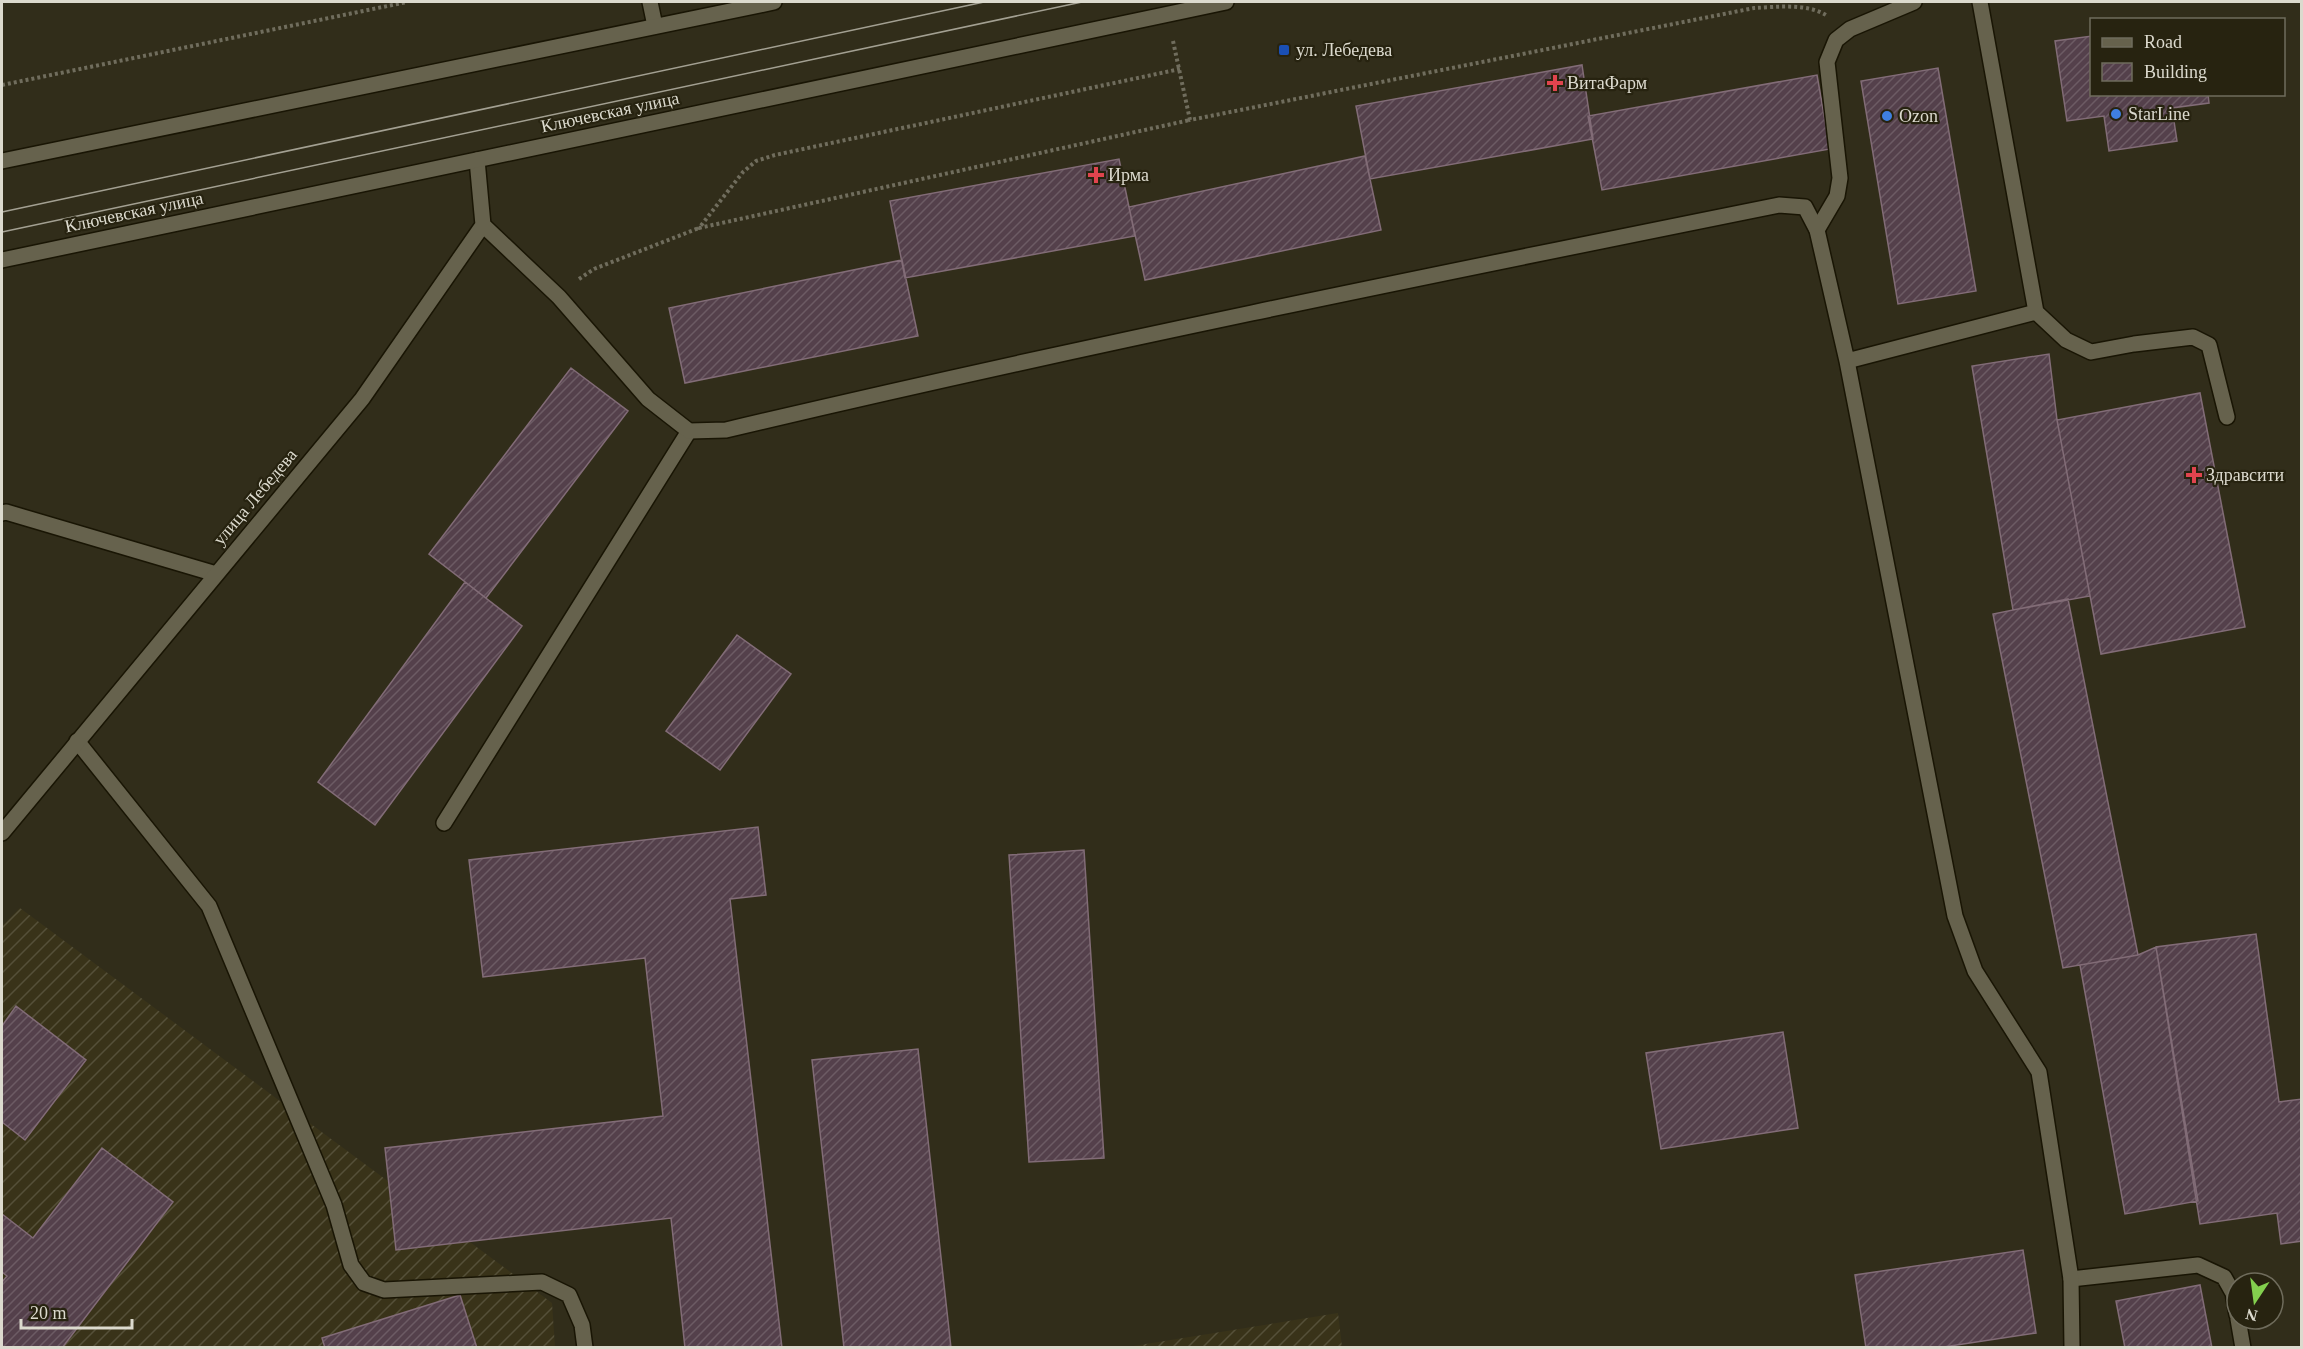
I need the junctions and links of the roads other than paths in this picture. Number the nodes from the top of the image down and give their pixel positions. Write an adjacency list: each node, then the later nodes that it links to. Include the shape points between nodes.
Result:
1 (650, 2): 6 (street)
2 (774, 2): 6 (street)
3 (1226, 2): 7 (street, Ключевская улица)
4 (1914, 2): 10 (street, via 1850,29 1836,40 1827,62 1840,178 1837,196)
5 (1980, 2): 12 (street)
6 (655, 26): 8 (street)
7 (477, 160): 9 (street); 11 (street, Ключевская улица)
8 (2, 161)
9 (483, 225): 15 (street, via 559,297 648,399); 17 (street, улица Лебедева, via 362,399)
10 (1817, 230): 13 (street); 15 (street, via 1805,207 1779,204 1243,314 726,430)
11 (2, 260)
12 (2036, 312): 13 (street); 14 (street, via 2066,340 2091,352 2193,337 2209,345)
13 (1847, 361): 21 (street, via 1955,916 1975,971 2039,1072)
14 (2227, 417)
15 (689, 431): 19 (street)
16 (2, 513): 17 (street)
17 (216, 574): 18 (street, улица Лебедева)
18 (77, 741): 20 (street, улица Лебедева); 24 (street, via 209,906 334,1205 351,1265 364,1283 384,1290 542,1282 569,1295 582,1325)
19 (444, 823)
20 (2, 833)
21 (2071, 1279): 22 (street, via 2198,1265); 25 (street)
22 (2225, 1279)
23 (2240, 1331): 26 (street)
24 (585, 1347)
25 (2072, 1347)
26 (2243, 1347)

